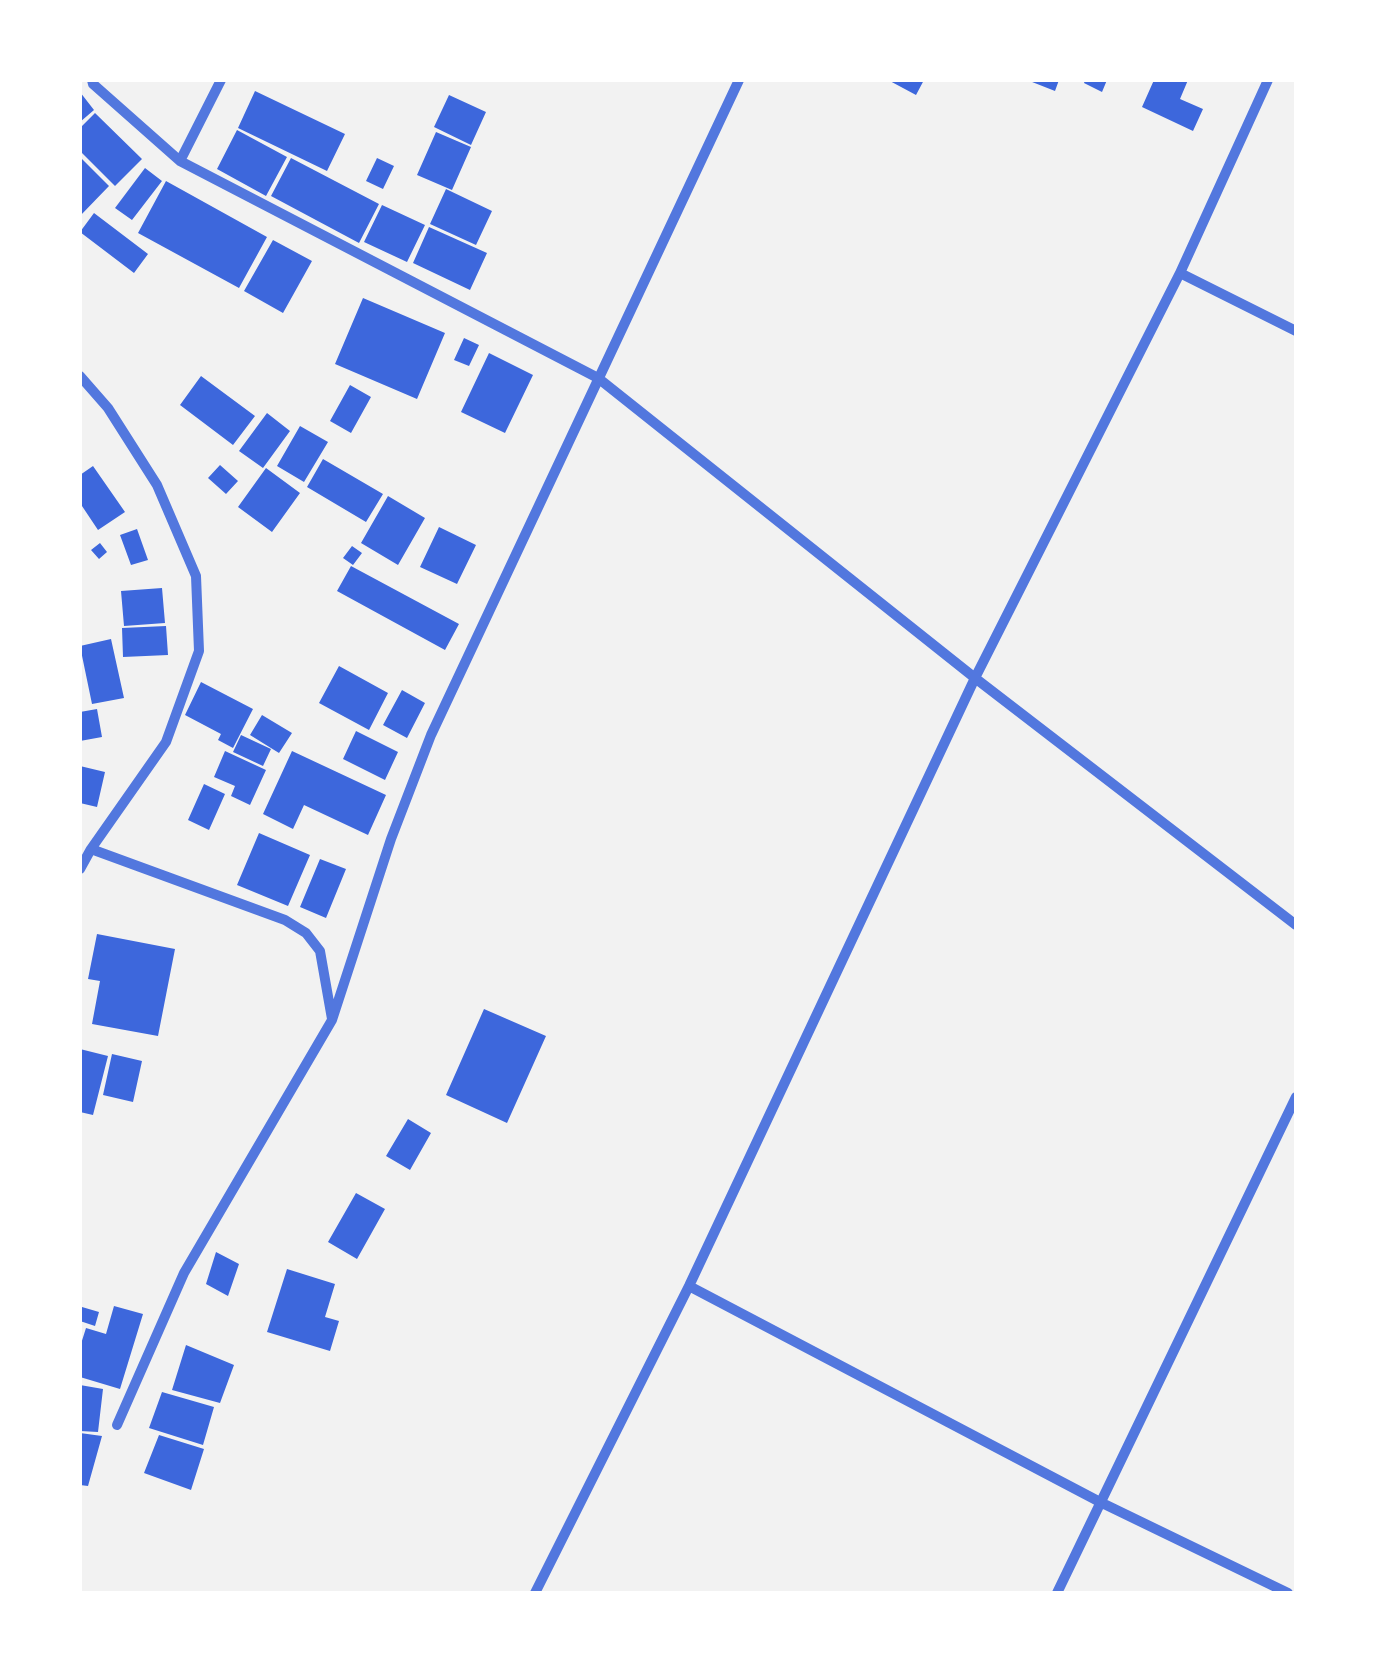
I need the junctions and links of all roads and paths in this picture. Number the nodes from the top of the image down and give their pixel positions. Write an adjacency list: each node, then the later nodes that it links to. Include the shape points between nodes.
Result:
1 (92, 80): 5 (street)
2 (221, 80): 5 (street)
3 (740, 80): 9 (street)
4 (1268, 80): 6 (street)
5 (180, 161): 9 (street)
6 (1180, 273): 7 (street); 10 (street)
7 (1296, 331)
8 (80, 376): 11 (street, via 157,485 196,576 199,651 166,742)
9 (598, 378): 10 (street); 14 (street, via 431,735)
10 (976, 678): 13 (street); 16 (street)
11 (91, 849): 12 (street); 14 (street, via 306,933 320,951)
12 (80, 869)
13 (1296, 925)
14 (332, 1020): 17 (street, via 184,1273)
15 (1296, 1097): 18 (street)
16 (689, 1286): 18 (street); 19 (street)
17 (118, 1425)
18 (1100, 1502): 20 (street); 21 (street)
19 (534, 1593)
20 (1057, 1593)
21 (1288, 1593)

